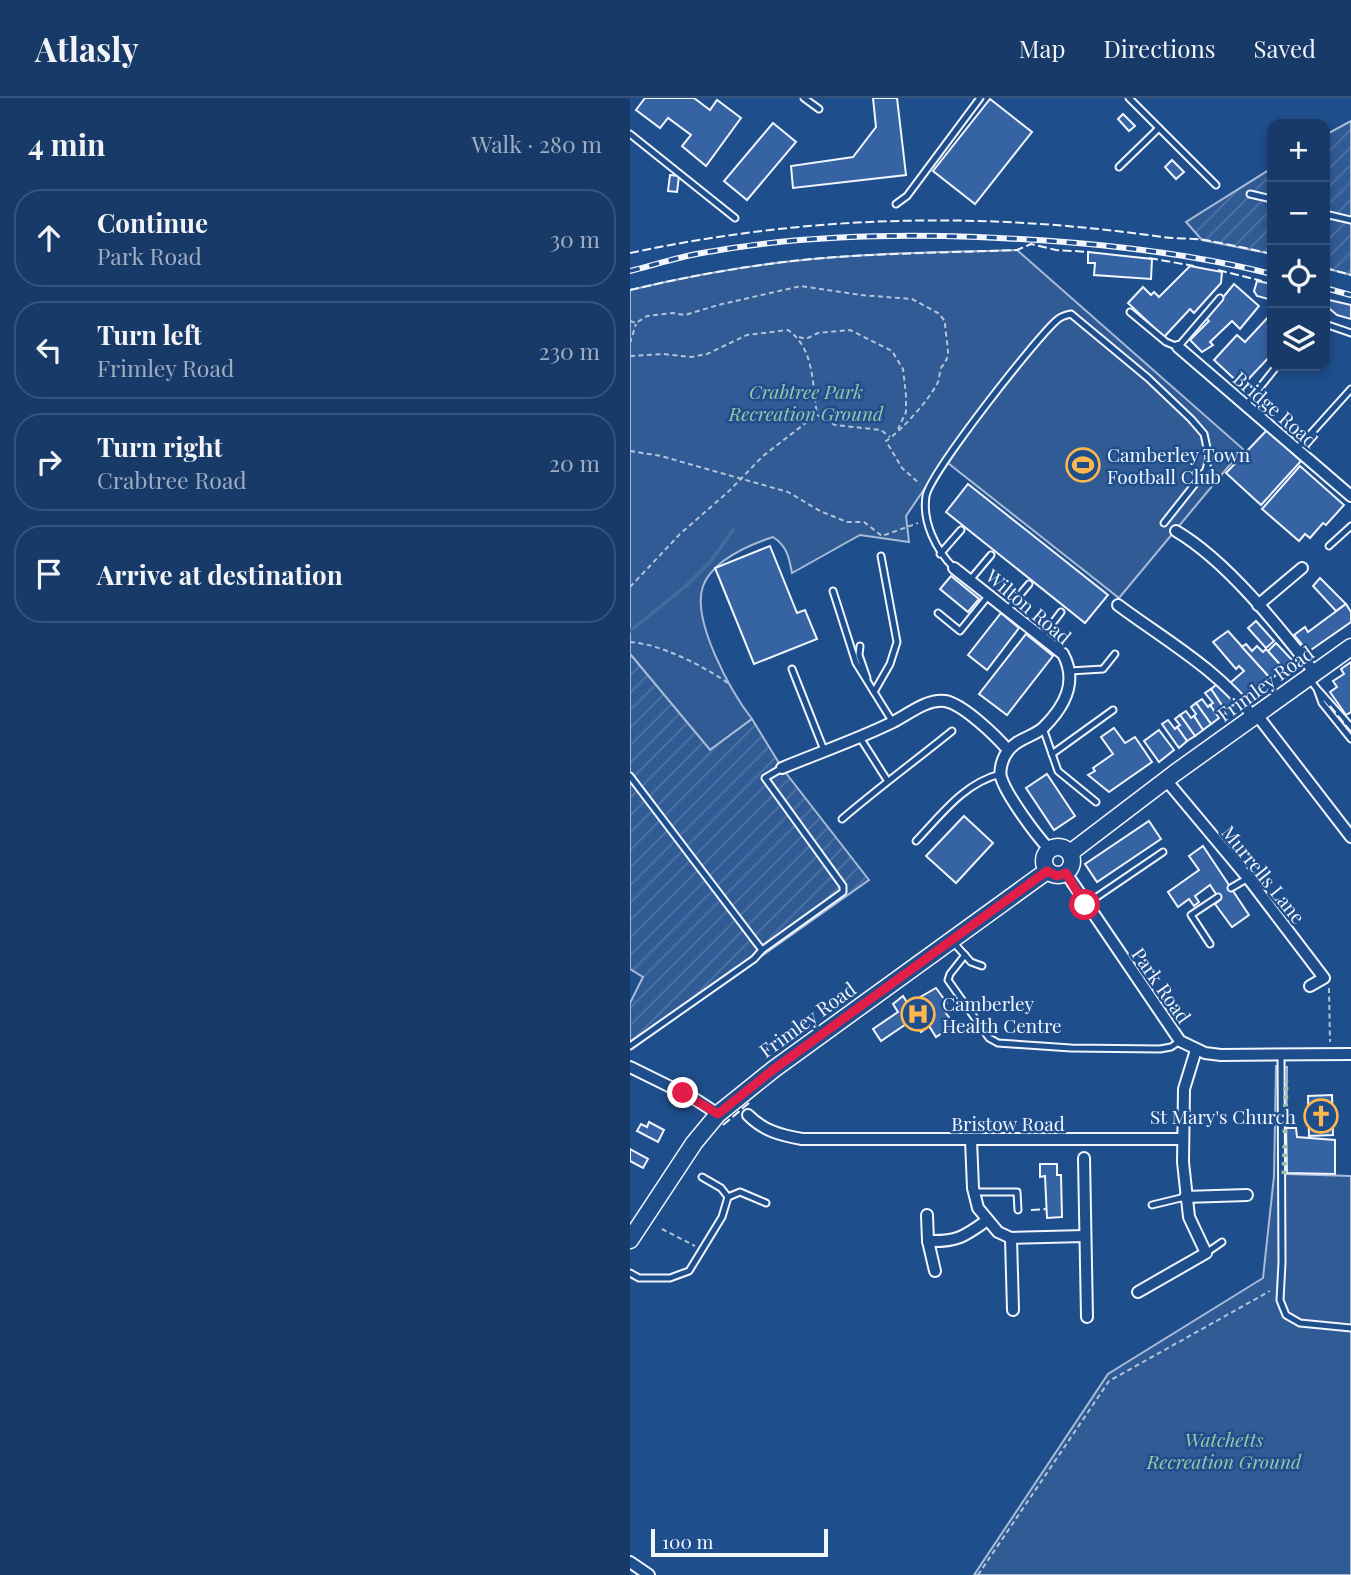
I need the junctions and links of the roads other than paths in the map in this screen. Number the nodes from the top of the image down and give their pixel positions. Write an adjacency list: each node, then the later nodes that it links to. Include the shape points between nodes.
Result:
1 (804, 98): 4 (lane)
2 (980, 98): 11 (lane, via 907,196)
3 (1129, 98): 5 (lane)
4 (819, 109)
5 (1159, 128): 7 (lane); 8 (lane)
6 (630, 134): 13 (lane)
7 (1119, 167)
8 (1216, 185)
9 (1250, 194): 10 (lane)
10 (1267, 198)
11 (896, 204)
12 (1330, 215): 14 (lane)
13 (735, 218)
14 (1351, 220)
15 (1220, 298): 19 (lane)
16 (1130, 312): 19 (lane)
17 (1330, 326): 18 (lane)
18 (1351, 333)
19 (1178, 347): 22 (street, Bridge Road)
20 (1273, 371): 22 (lane)
21 (1351, 389): 23 (lane)
22 (1245, 406): 23 (street, Bridge Road)
23 (1296, 450): 24 (street, Bridge Road)
24 (1351, 496)
25 (1169, 517): 26 (lane); 29 (lane); 31 (lane, Wilton Road, via 1206,470 1209,457 1204,434 1148,378 1071,314 1059,318 1037,341 935,478 926,495 927,520)
26 (1164, 523)
27 (1351, 526): 30 (lane)
28 (961, 530): 31 (lane)
29 (1176, 531): 41 (street)
30 (1329, 547)
31 (940, 554): 34 (lane, Wilton Road)
32 (991, 555): 36 (lane)
33 (881, 556): 53 (lane, via 897,642)
34 (954, 568): 36 (street, Wilton Road)
35 (1302, 568): 41 (street)
36 (970, 580): 39 (street, Wilton Road)
37 (1029, 584): 42 (lane)
38 (833, 591): 52 (lane, via 856,663)
39 (989, 595): 42 (street, Wilton Road); 44 (lane, via 960,631)
40 (1118, 605): 55 (street, via 1218,679)
41 (1258, 605): 51 (street)
42 (1007, 610): 45 (street, Wilton Road)
43 (1061, 612): 45 (lane)
44 (938, 613)
45 (1041, 637): 50 (street, Wilton Road, via 1063,654)
46 (860, 646): 52 (lane)
47 (1351, 647): 51 (main road, Frimley Road)
48 (1115, 654): 50 (lane, via 1103,669)
49 (792, 669): 62 (lane)
50 (1070, 671): 58 (street, Wilton Road, via 1066,696)
51 (1313, 680): 55 (main road, Frimley Road); 57 (lane); 61 (lane, via 1322,703)
52 (869, 684): 53 (lane)
53 (874, 692): 56 (lane)
54 (1113, 710): 64 (lane)
55 (1255, 716): 69 (main road, Frimley Road); 72 (street)
56 (892, 723): 60 (street); 63 (street, via 922,706 944,701 954,704)
57 (1351, 727)
58 (1043, 728): 63 (street, Wilton Road); 64 (lane)
59 (951, 731): 68 (lane)
60 (859, 736): 62 (street); 68 (lane)
61 (1351, 739)
62 (824, 750): 65 (street)
63 (1009, 750): 66 (street)
64 (1052, 754): 70 (lane, via 1058,771)
65 (782, 768): 85 (lane, via 765,778 843,892)
66 (1000, 774): 73 (lane, via 965,790); 74 (street)
67 (630, 776): 85 (lane)
68 (887, 780): 71 (lane)
69 (1166, 780): 76 (main road, Frimley Road); 79 (street, Murrells Lane)
70 (1096, 802)
71 (842, 820)
72 (1351, 837)
73 (916, 841)
74 (1049, 849): 76 (main road, via 1061,847); 77 (main road, via 1043,861)
75 (1163, 852): 82 (lane)
76 (1070, 853): 78 (main road, via 1072,863)
77 (1047, 871): 78 (main road, via 1057,876); 83 (main road, Frimley Road)
78 (1066, 873): 82 (street, Park Road)
79 (1248, 878): 80 (lane); 88 (street, Murrells Lane, via 1324,978)
80 (1231, 888)
81 (1218, 897): 84 (lane, via 1191,915)
82 (1085, 905): 89 (street, Park Road)
83 (951, 939): 86 (lane); 95 (main road, Frimley Road)
84 (1210, 944)
85 (762, 950): 90 (lane)
86 (965, 955): 87 (lane); 89 (lane, via 948,980 989,1038 998,1043 1160,1049)
87 (982, 966)
88 (1310, 986)
89 (1180, 1041): 91 (street, Park Road)
90 (630, 1046)
91 (1196, 1050): 93 (street, Park Road); 97 (street, via 1184,1089)
92 (1351, 1054): 93 (street, Park Road)
93 (1281, 1058): 121 (lane, via 1280,1300 1286,1315 1300,1323)
94 (630, 1067): 95 (street)
95 (718, 1114): 112 (main road, Frimley Road)
96 (748, 1115): 98 (street, Bristow Road, via 771,1132 802,1139)
97 (1183, 1139): 98 (street, Bristow Road); 103 (street)
98 (971, 1140): 101 (street)
99 (1084, 1158): 110 (street)
100 (702, 1177): 104 (lane)
101 (974, 1192): 107 (lane, via 1017,1192); 109 (street)
102 (1247, 1195): 103 (street)
103 (1185, 1197): 106 (lane); 115 (street)
104 (728, 1198): 105 (lane, via 740,1192); 117 (lane, via 722,1217 689,1271 670,1278 639,1278)
105 (766, 1203)
106 (1152, 1205)
107 (1018, 1210)
108 (927, 1215): 113 (street)
109 (986, 1221): 111 (street); 113 (street, via 950,1242)
110 (1085, 1236): 111 (street); 120 (street)
111 (1011, 1238): 119 (street)
112 (630, 1240)
113 (928, 1241): 116 (street)
114 (1222, 1242): 115 (lane)
115 (1206, 1253): 118 (street)
116 (935, 1271)
117 (630, 1273)
118 (1138, 1292)
119 (1013, 1310)
120 (1087, 1317)
121 (1351, 1328)
122 (630, 1562): 123 (street)
123 (648, 1575)

